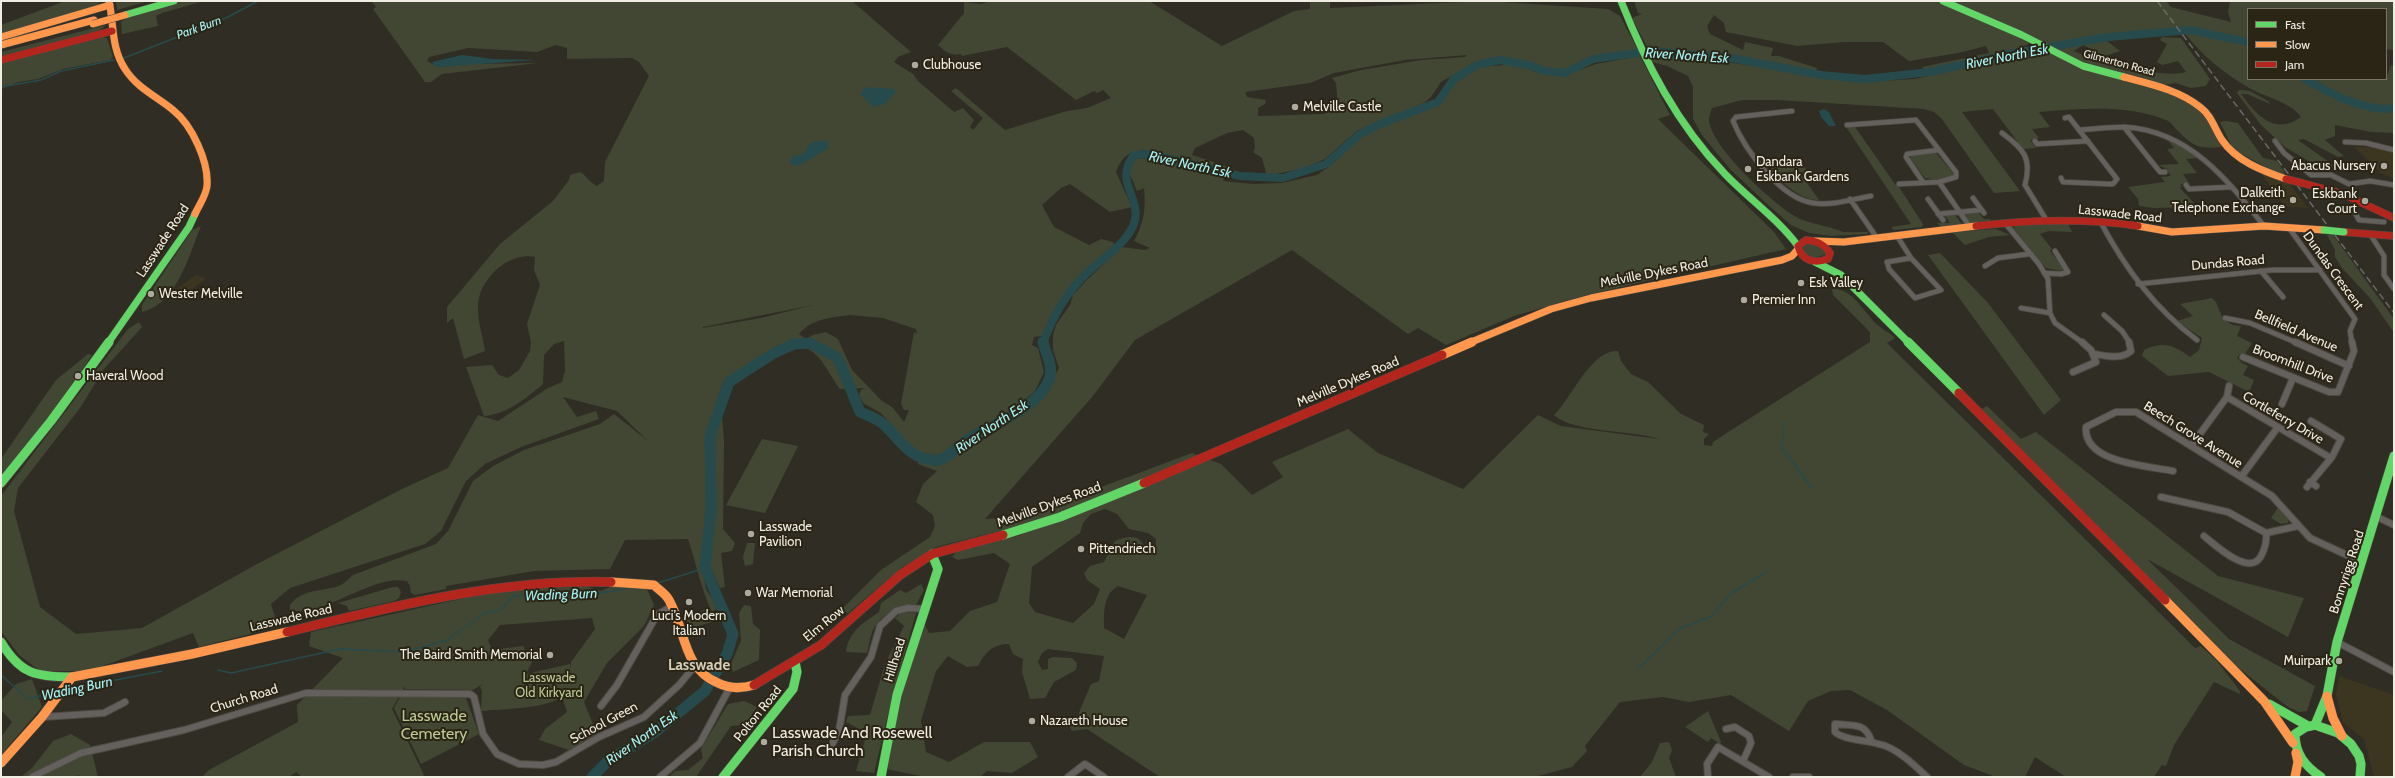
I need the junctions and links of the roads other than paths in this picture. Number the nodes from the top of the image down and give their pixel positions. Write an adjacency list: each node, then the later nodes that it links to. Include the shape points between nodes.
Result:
1 (160, 1): 6 (main road)
2 (174, 1): 6 (main road)
3 (1621, 1): 48 (main road, via 1666,97 1702,148 1726,174)
4 (1943, 1): 37 (main road, Gilmerton Road, bridge, via 2096,71 2158,86 2187,98 2210,116 2222,141 2234,153 2265,172 2329,189)
5 (110, 3): 8 (main road, Lasswade Road); 9 (main road)
6 (124, 14): 7 (main road, bridge)
7 (93, 22): 10 (main road); 11 (main road)
8 (112, 31): 12 (main road); 93 (main road, Lasswade Road, via 119,59 128,73 150,95 177,113 186,124 206,168 207,187 189,227 118,331 39,439)
9 (1, 37)
10 (1, 45)
11 (1, 49)
12 (1, 60)
13 (1792, 110): 35 (street, via 1736,116 1732,121 1737,133 1764,168 1794,194 1811,203)
14 (2065, 118): 17 (street, via 2069,117)
15 (1848, 125): 23 (street, via 1854,122 1916,120)
16 (2124, 127): 17 (street); 25 (street, via 2160,172); 32 (street, via 2158,133 2184,144 2206,159)
17 (2079, 130): 20 (street)
18 (2002, 132): 42 (street, via 2012,140 2027,161 2029,168 2024,185)
19 (2035, 141): 20 (street, via 2037,144)
20 (2088, 141): 26 (street, via 2116,176 2116,182 2063,182)
21 (2275, 141): 31 (street, via 2284,153 2311,175 2332,175 2350,184 2370,182)
22 (2345, 142): 24 (street, via 2366,143)
23 (1939, 150): 27 (street, via 1907,154 1906,157); 28 (street, via 1957,175)
24 (2394, 150)
25 (2165, 172)
26 (2061, 178)
27 (1923, 182): 28 (street); 29 (street)
28 (1939, 182): 38 (street)
29 (1899, 184)
30 (2186, 185): 32 (street, via 2189,189)
31 (2394, 185)
32 (2232, 187): 46 (street)
33 (1871, 196): 35 (street)
34 (1973, 198): 38 (street, via 1982,211)
35 (1850, 199): 53 (street)
36 (1928, 199): 39 (street)
37 (2357, 200): 40 (main road, Gilmerton Road); 44 (street, via 2353,209 2360,220)
38 (1959, 212): 39 (street); 47 (street)
39 (1938, 214): 41 (street)
40 (2394, 218)
41 (1943, 220)
42 (2047, 221): 43 (main road, Lasswade Road); 45 (main road, Lasswade Road)
43 (2100, 221): 46 (main road, Lasswade Road, via 2172,232); 68 (street, via 2117,254)
44 (2384, 222)
45 (2005, 223): 47 (main road, Lasswade Road); 59 (street)
46 (2264, 226): 49 (main road, Lasswade Road)
47 (1970, 227): 51 (main road, Lasswade Road)
48 (1785, 228): 54 (main road); 56 (main road)
49 (2289, 228): 50 (main road, Lasswade Road, bridge); 64 (street, Dundas Crescent)
50 (2370, 234): 52 (main road, Lasswade Road); 69 (street, via 2384,256 2384,275)
51 (1897, 236): 53 (main road, Lasswade Road); 60 (street)
52 (2394, 236)
53 (1877, 238): 55 (main road, Lasswade Road)
54 (1812, 240): 55 (main road, Lasswade Road); 56 (main road, via 1802,241); 58 (main road, via 1826,247)
55 (1844, 242): 58 (main road, Lasswade Road, via 1835,246)
56 (1798, 248): 61 (main road, Melville Dykes Road, via 1792,256); 62 (main road, via 1804,258)
57 (2055, 251): 66 (street, via 2068,272)
58 (1830, 254): 62 (main road, via 1825,261); 67 (main road)
59 (2029, 254): 63 (street, via 1998,258); 66 (street)
60 (1911, 258): 60 (street, via 1936,284 1941,290 1915,298 1889,269 1887,262)
61 (1782, 260): 62 (main road, Melville Dykes Road); 101 (main road, Melville Dykes Road, via 1591,298 1550,309 1060,517)
62 (1812, 261): 67 (main road)
63 (1986, 266)
64 (2320, 270): 65 (street, Dundas Road); 78 (street, Dundas Crescent, via 2355,319 2350,331 2354,351)
65 (2261, 271): 68 (street, Dundas Road); 70 (street)
66 (2044, 273): 72 (street, via 2050,287)
67 (1841, 275): 114 (main road)
68 (2138, 284): 75 (street, via 2164,314)
69 (2394, 288)
70 (2283, 297)
71 (2021, 308): 72 (street)
72 (2050, 313): 76 (street, via 2062,331)
73 (2104, 315): 76 (street, via 2128,337 2131,348 2129,352 2120,356)
74 (2225, 318): 78 (street, Bellfield Avenue, via 2250,323)
75 (2197, 340)
76 (2094, 354): 79 (street, via 2096,362)
77 (2243, 357): 80 (street, Broomhill Drive)
78 (2349, 366): 82 (street, Dundas Crescent, via 2340,389)
79 (2073, 372)
80 (2293, 378): 82 (street, Broomhill Drive); 84 (street)
81 (2229, 386): 83 (street)
82 (2335, 393)
83 (2227, 397): 86 (street, Cortleferry Drive); 87 (street)
84 (2281, 402)
85 (2311, 421): 89 (street, via 2339,436 2341,440 2335,452)
86 (2278, 427): 89 (street, Cortleferry Drive); 92 (street)
87 (2191, 446): 90 (street, Beech Grove Avenue, via 2132,410 2106,415 2086,427 2087,436 2107,458 2165,472); 92 (street, Beech Grove Avenue)
88 (2394, 456): 91 (main road, Bonnyrigg Road)
89 (2329, 457): 94 (street, via 2309,484)
90 (2173, 471)
91 (2392, 471): 96 (main road, Bonnyrigg Road)
92 (2241, 477): 98 (street, Beech Grove Avenue, via 2277,500)
93 (1, 483)
94 (2316, 486)
95 (2161, 498): 99 (street, via 2228,512)
96 (2377, 517): 97 (street); 102 (main road, Bonnyrigg Road)
97 (2394, 525)
98 (2298, 526): 99 (street); 102 (street, Beech Grove Avenue, via 2310,538)
99 (2266, 533): 100 (street, via 2268,543 2260,560 2250,564 2238,561)
100 (2204, 536)
101 (932, 554): 104 (main road, Hillhead, via 938,569); 107 (main road, Elm Row, via 900,575 820,645)
102 (2362, 562): 106 (main road, Bonnyrigg Road)
103 (669, 608): 108 (main road, via 687,654); 110 (main road, Lasswade Road, via 664,593 654,585 642,583 601,581 504,586 405,604 192,654); 116 (street, via 657,615 617,685)
104 (924, 609): 123 (street, via 908,608 896,611 880,626 871,657 845,695 839,731 830,743); 130 (main road, Hillhead, via 897,695)
105 (1, 642): 110 (main road, Lasswade Road, via 10,659 31,672 50,677)
106 (2338, 642): 109 (street); 113 (main road, Bonnyrigg Road)
107 (795, 662): 111 (main road, Elm Row, via 754,685); 129 (main road, Polton Road, via 798,676 793,689)
108 (697, 670): 111 (main road); 112 (street, School Green, via 644,717 599,737 556,762 532,766 509,761 497,754 483,734 474,697)
109 (2394, 672)
110 (72, 677): 117 (main road)
111 (730, 689): 128 (street, via 700,743)
112 (470, 694): 127 (street, Church Road, via 306,693 184,730 81,753)
113 (2327, 696): 118 (main road, Bonnyrigg Road); 120 (main road, Bonnyrigg Road, via 2333,718)
114 (2264, 701): 118 (main road); 122 (main road)
115 (125, 702): 117 (street, via 104,713)
116 (601, 706)
117 (42, 717): 125 (main road)
118 (2312, 725): 120 (main road, via 2329,728); 122 (main road, via 2298,730)
119 (1726, 729): 124 (street, via 1735,727 1749,736 1751,743)
120 (2342, 736): 126 (main road, via 2358,753)
121 (1871, 740): 121 (street, via 1839,736 1835,732 1835,724 1863,727 1868,731); 137 (street, via 1898,750)
122 (2294, 747): 138 (main road, via 2298,762); 139 (main road, via 2308,767)
123 (828, 752)
124 (1743, 761): 133 (street, via 1718,747 1707,764); 134 (street)
125 (1, 763)
126 (2362, 773): 140 (main road)
127 (32, 777)
128 (660, 777)
129 (723, 777)
130 (881, 777)
131 (1068, 777): 132 (street, via 1085,764)
132 (1104, 777)
133 (1708, 777)
134 (1769, 777)
135 (1793, 777): 136 (street)
136 (1809, 777)
137 (1927, 777)
138 (2295, 777)
139 (2322, 777)
140 (2369, 777)

